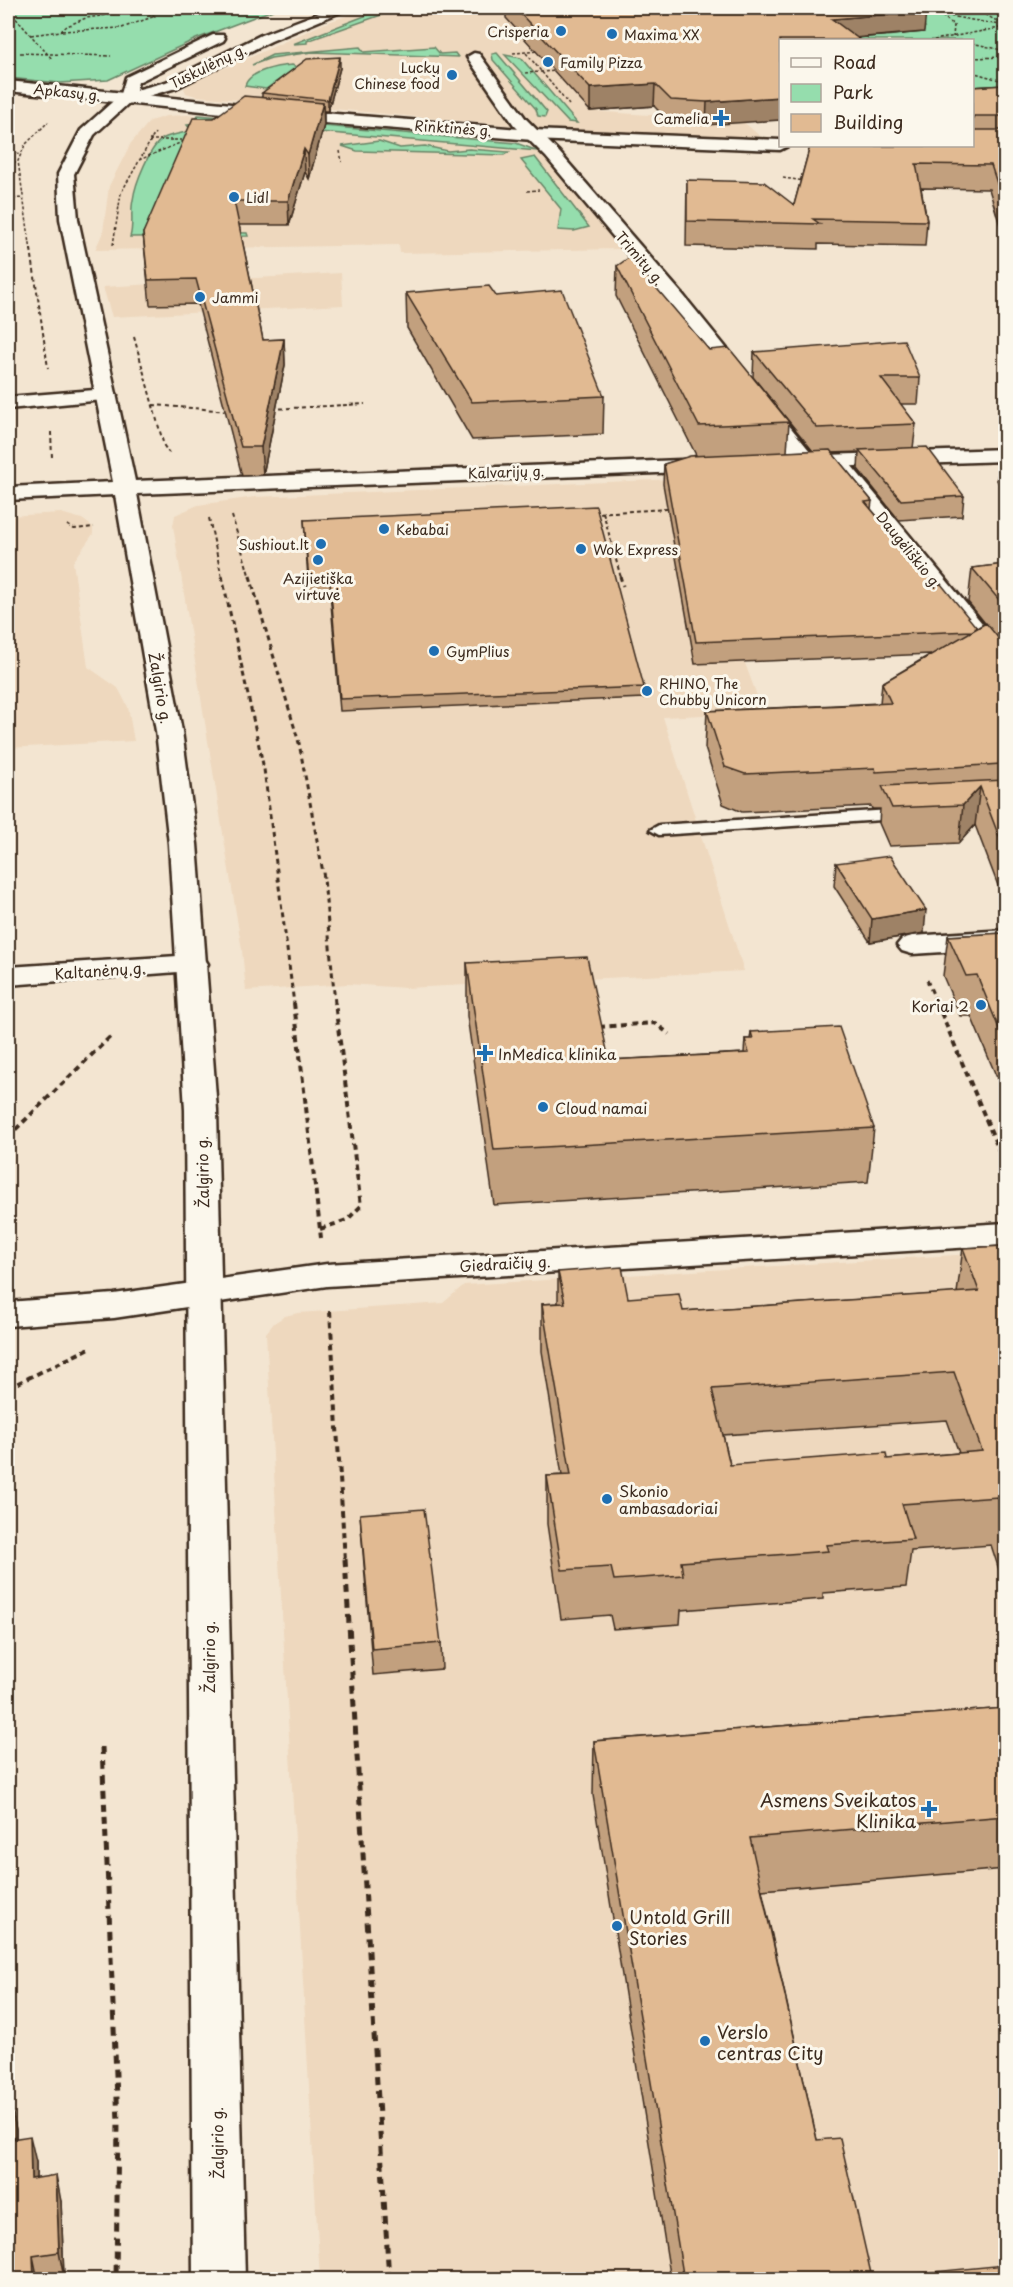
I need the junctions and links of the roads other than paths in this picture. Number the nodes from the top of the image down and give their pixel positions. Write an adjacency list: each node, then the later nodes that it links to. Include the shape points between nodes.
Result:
1 (343, 8): 5 (main road, Tuskulėnų g., via 266,38 171,85)
2 (232, 32): 5 (main road, Tuskulėnų g., via 131,80)
3 (474, 57): 6 (main road, Trimitų g.)
4 (8, 86): 5 (main road, Apkasų g.)
5 (126, 98): 6 (main road, Rinktinės g.); 8 (main road, Žalgirio g., via 87,133 66,174 69,219)
6 (533, 135): 7 (main road, Rinktinės g.); 12 (main road, Trimitų g., via 677,300)
7 (779, 144)
8 (107, 394): 9 (main road); 15 (main road, Žalgirio g.)
9 (8, 402)
10 (1005, 455): 11 (main road)
11 (835, 460): 12 (main road); 17 (main road, Daugėliškio g.)
12 (806, 461): 13 (main road)
13 (773, 463)
14 (729, 464): 15 (main road, Kalvarijų g.)
15 (125, 487): 16 (main road, Kalvarijų g.); 22 (main road, Žalgirio g., via 169,731)
16 (8, 493)
17 (1005, 669)
18 (922, 813): 19 (lane)
19 (659, 830)
20 (1005, 939): 21 (main road)
21 (912, 945)
22 (193, 964): 23 (main road, Kaltanėnų g.); 25 (main road, Žalgirio g.)
23 (8, 976)
24 (1005, 1234): 25 (main road, Giedraičių g., via 372,1271)
25 (205, 1294): 26 (main road, Giedraičių g.); 27 (main road, Žalgirio g.)
26 (8, 1314)
27 (219, 2280)

